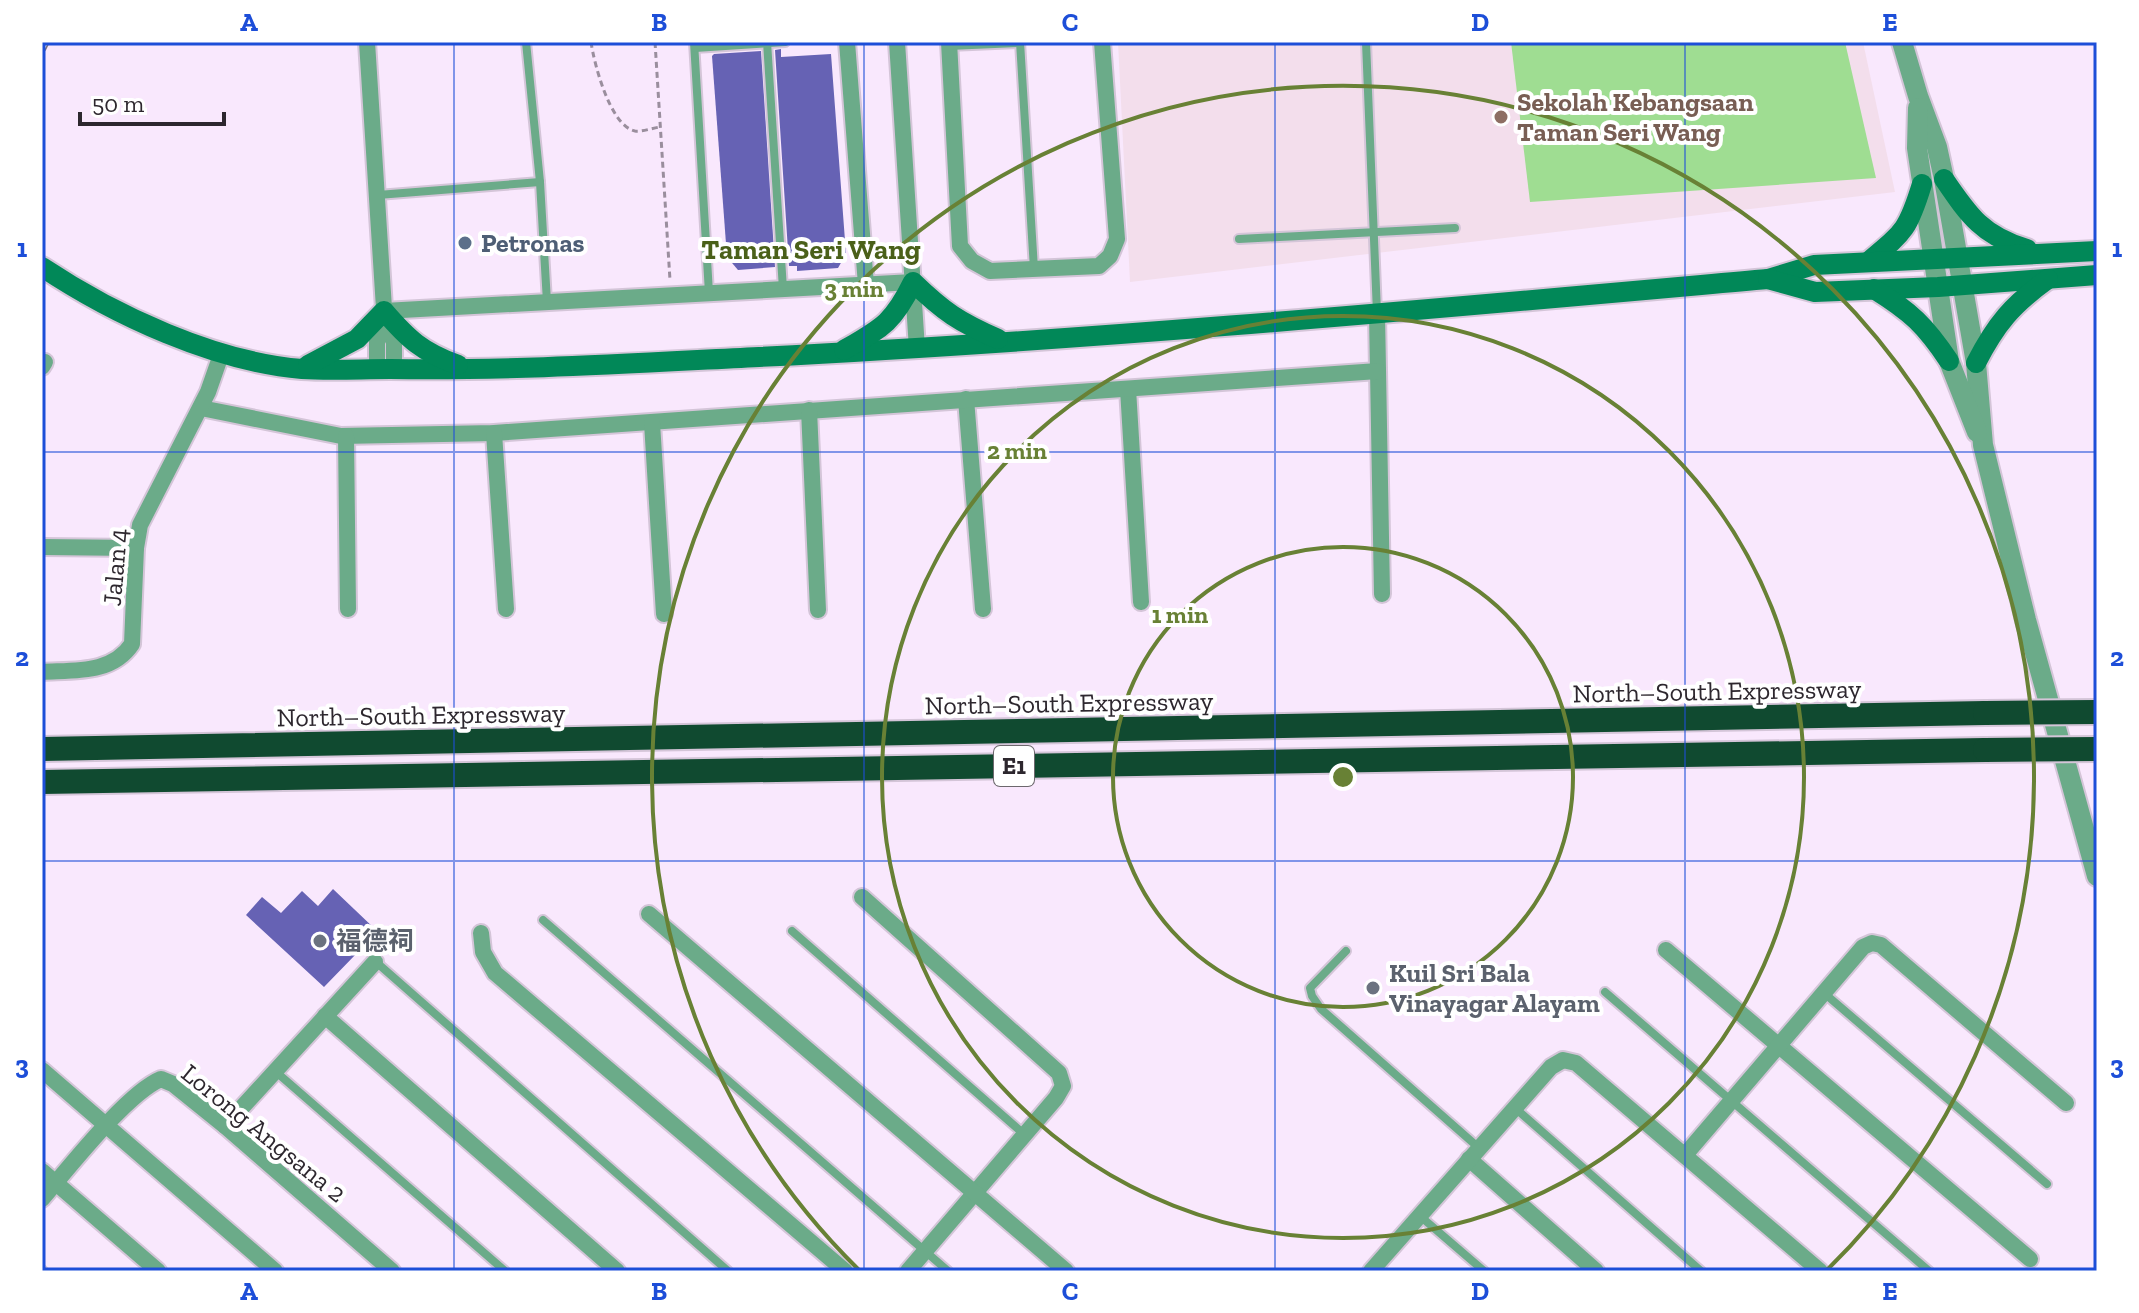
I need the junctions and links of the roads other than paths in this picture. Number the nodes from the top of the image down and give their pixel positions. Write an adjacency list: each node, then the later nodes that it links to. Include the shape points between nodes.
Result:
1 (367, 42): 17 (street)
2 (526, 42): 15 (lane)
3 (767, 42): 4 (lane); 12 (lane); 35 (lane)
4 (785, 42)
5 (847, 42): 33 (street)
6 (897, 42): 31 (street)
7 (1020, 42): 11 (lane); 27 (lane)
8 (1102, 42): 27 (street, via 1117,239 1099,266)
9 (1366, 42): 19 (lane)
10 (1902, 42): 13 (street)
11 (949, 44): 27 (street, via 960,246 990,271)
12 (695, 45): 37 (lane)
13 (1918, 96): 14 (street); 16 (street)
14 (1944, 179): 22 (main road, via 1985,231); 23 (street)
15 (540, 182): 17 (lane); 38 (lane)
16 (1922, 184): 24 (street); 25 (main road, via 1903,232)
17 (378, 195): 40 (street)
18 (1455, 228): 19 (lane)
19 (1374, 232): 20 (lane); 39 (lane)
20 (1239, 239)
21 (2097, 251): 22 (main road)
22 (2045, 254): 23 (main road)
23 (1958, 257): 24 (main road); 32 (street)
24 (1933, 260): 25 (main road); 34 (street)
25 (1868, 262): 29 (main road, via 1814,265)
26 (42, 267): 43 (main road, via 168,334)
27 (1034, 270)
28 (2097, 275): 30 (main road)
29 (1768, 279): 36 (main road, via 1815,292); 39 (main road)
30 (2048, 279): 32 (main road); 46 (main road, via 2004,316)
31 (913, 282): 33 (street); 41 (main road, via 962,324); 42 (street); 44 (main road, via 882,328)
32 (1963, 284): 34 (main road); 46 (street)
33 (866, 285): 35 (street)
34 (1938, 287): 36 (main road); 45 (street)
35 (783, 289): 37 (street)
36 (1874, 289): 45 (main road, via 1911,312)
37 (709, 293): 38 (street)
38 (547, 302): 40 (street)
39 (1377, 314): 41 (main road); 50 (street)
40 (384, 318): 47 (main road); 48 (street, via 377,341); 49 (main road, via 431,355)
41 (1002, 341): 42 (main road)
42 (917, 349): 44 (main road)
43 (222, 352): 47 (main road); 53 (street, Jalan 4)
44 (837, 353): 49 (main road)
45 (1949, 361): 58 (street)
46 (1976, 363): 58 (street)
47 (301, 369): 48 (main road)
48 (386, 369): 49 (main road)
49 (474, 371)
50 (1378, 371): 51 (street); 61 (street)
51 (1128, 389): 52 (street); 62 (street)
52 (966, 399): 54 (street); 65 (street)
53 (201, 408): 57 (street); 60 (street, Jalan 4, via 150,503)
54 (809, 410): 55 (street); 66 (street)
55 (652, 423): 56 (street); 67 (street)
56 (494, 433): 57 (street); 64 (street)
57 (346, 436): 63 (street)
58 (1983, 445): 73 (street)
59 (42, 547): 60 (street)
60 (136, 548): 68 (street, Jalan 4, via 134,632 124,656 102,668)
61 (1382, 594)
62 (1141, 602)
63 (348, 609)
64 (506, 609)
65 (983, 609)
66 (818, 610)
67 (664, 614)
68 (42, 672)
69 (2097, 712): 70 (highway, North–South Expressway / E1, bridge)
70 (42, 749)
71 (2097, 749): 72 (highway, E1, bridge)
72 (42, 782)
73 (2097, 876)
74 (862, 897): 93 (street, via 1059,1073 1063,1086)
75 (649, 914): 99 (street)
76 (543, 920): 102 (lane)
77 (792, 931): 93 (lane)
78 (481, 933): 111 (street, via 483,952 495,973)
79 (1666, 950): 85 (street)
80 (1346, 951): 94 (lane, via 1310,988 1312,996)
81 (375, 962): 84 (street); 110 (lane)
82 (1605, 992): 88 (lane)
83 (1823, 992): 85 (street); 89 (street, via 1863,947 1881,945); 98 (lane)
84 (325, 1016): 87 (street); 109 (street)
85 (1779, 1045): 88 (street); 103 (street)
86 (42, 1070): 91 (street)
87 (275, 1071): 92 (street); 108 (lane)
88 (1732, 1101): 95 (street); 119 (lane)
89 (2066, 1103)
90 (1514, 1107): 94 (street); 95 (street, via 1551,1067 1563,1060 1576,1063); 117 (lane)
91 (106, 1126): 92 (street, Lorong Angsana 2, via 150,1083 161,1079); 97 (street); 106 (street)
92 (225, 1126): 107 (street, Lorong Angsana 2)
93 (1025, 1135): 99 (street)
94 (1474, 1153): 101 (street); 116 (street)
95 (1685, 1155): 118 (street)
96 (42, 1171): 97 (street)
97 (56, 1183): 100 (street); 105 (street)
98 (2047, 1184)
99 (975, 1192): 102 (street); 114 (street)
100 (42, 1199)
101 (1420, 1215): 104 (street); 115 (lane)
102 (925, 1251): 112 (street); 113 (lane)
103 (2030, 1259)
104 (1374, 1270)
105 (158, 1271)
106 (275, 1271)
107 (392, 1271)
108 (505, 1271)
109 (617, 1271)
110 (728, 1271)
111 (845, 1271)
112 (908, 1271)
113 (948, 1271)
114 (1066, 1271)
115 (1484, 1271)
116 (1596, 1271)
117 (1701, 1271)
118 (1820, 1271)
119 (1929, 1271)

